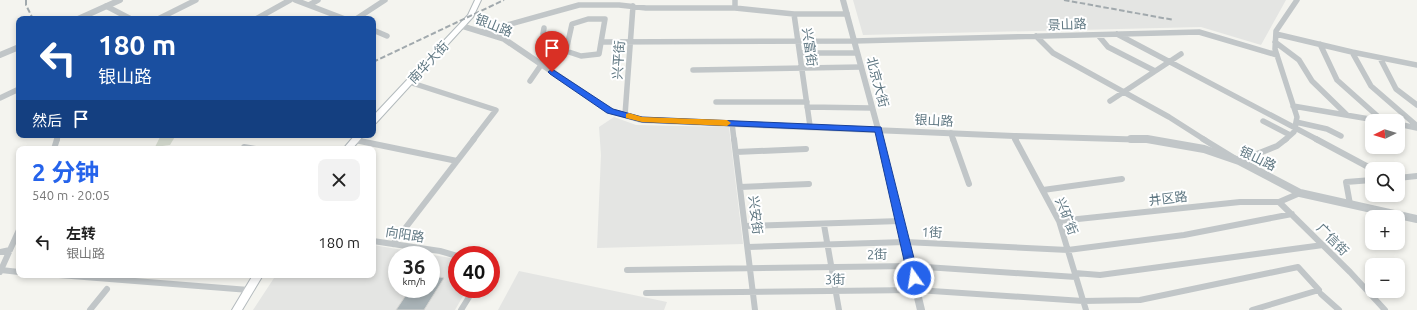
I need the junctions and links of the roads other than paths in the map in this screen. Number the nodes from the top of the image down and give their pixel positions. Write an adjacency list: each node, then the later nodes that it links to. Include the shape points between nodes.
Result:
1 (120, 0): 12 (street)
2 (196, 0): 19 (street)
3 (290, 0): 20 (street)
4 (295, 0): 11 (street)
5 (318, 0): 11 (street)
6 (384, 0): 22 (street)
7 (478, 0): 23 (main road, 南华大街, via 471,16)
8 (735, 0): 14 (street)
9 (843, 0): 16 (street, 北京大街)
10 (1297, 0): 28 (street)
11 (309, 5): 21 (street)
12 (106, 6): 17 (street); 18 (street)
13 (633, 6): 14 (street, 兴富街); 26 (street, 兴富街, via 578,5); 33 (street, 兴平街)
14 (735, 8): 15 (street, 兴富街)
15 (794, 14): 16 (street); 32 (street, 兴富街)
16 (847, 14): 34 (street, 北京大街)
17 (84, 16)
18 (125, 16)
19 (164, 16)
20 (261, 16)
21 (337, 16)
22 (360, 16)
23 (462, 26): 26 (street, 银山路); 55 (main road, 南华大街)
24 (544, 28): 39 (street, via 543,34)
25 (376, 31): 30 (street)
26 (482, 32): 48 (street, 银山路, via 504,39)
27 (1117, 34): 29 (street, 景山路); 45 (street, 景山路, via 1199,32); 47 (street)
28 (1276, 34): 36 (street); 37 (street)
29 (1098, 35): 31 (street, 景山路); 53 (street, via 1108,46)
30 (387, 36)
31 (1036, 36): 34 (street, 景山路); 57 (street, via 1053,53)
32 (798, 40): 33 (street, 景山路); 34 (street, 景山路); 41 (street, 兴富街)
33 (631, 41): 35 (street, 景山路); 66 (street, 兴平街)
34 (854, 41): 42 (street, 北京大街)
35 (601, 42): 39 (street, via 599,54 575,56); 39 (street, via 604,19 588,19 572,24)
36 (1275, 42): 45 (street); 67 (street, via 1299,60 1312,81)
37 (1320, 44): 40 (street); 65 (street, via 1338,80)
38 (16, 48): 44 (street)
39 (566, 50): 48 (street)
40 (1352, 52): 46 (street); 75 (street, via 1371,86)
41 (800, 53): 42 (street); 51 (street, 兴富街)
42 (857, 53): 50 (street, 北京大街)
43 (1181, 54): 47 (street)
44 (0, 55)
45 (1277, 55): 63 (street)
46 (1380, 58): 49 (street); 62 (street, via 1396,89)
47 (1169, 62): 53 (street); 72 (street)
48 (541, 65): 54 (street); 66 (street, 银山路, via 610,111)
49 (1416, 66)
50 (862, 67): 51 (street); 64 (street, 北京大街)
51 (802, 68): 52 (street); 61 (street, 兴富街)
52 (693, 70)
53 (1155, 72): 57 (street)
54 (530, 81)
55 (409, 82): 68 (main road, 南华大街); 85 (street, via 496,110)
56 (16, 90): 58 (street)
57 (1124, 92): 59 (street); 86 (street)
58 (0, 98)
59 (1110, 101)
60 (716, 102): 61 (street)
61 (807, 105): 64 (street); 74 (street, 兴富街)
62 (1417, 105)
63 (1293, 106): 67 (street); 72 (street, via 1297,117)
64 (872, 108): 76 (street, 北京大街)
65 (1374, 114)
66 (625, 115): 71 (street, 银山路, via 642,120)
67 (1347, 115): 69 (street)
68 (376, 118)
69 (1365, 118)
70 (1263, 121): 78 (street)
71 (732, 123): 74 (street, 银山路); 84 (street, 兴安街)
72 (1295, 124): 78 (street, via 1294,132); 80 (street, via 1327,129); 87 (street)
73 (1405, 125): 75 (street)
74 (810, 126): 76 (street, 银山路)
75 (1417, 127)
76 (878, 129): 77 (street, 银山路); 101 (street, 北京大街)
77 (951, 133): 79 (street, 银山路); 93 (street)
78 (1290, 135): 86 (street, via 1277,146)
79 (1014, 136): 86 (street, 银山路, via 1147,139 1204,150); 95 (street, 兴矿街)
80 (1341, 136)
81 (357, 138): 82 (main road); 85 (street)
82 (350, 146)
83 (806, 150): 84 (street)
84 (736, 152): 94 (street, 兴安街)
85 (457, 161): 108 (street)
86 (1239, 161): 96 (street, 银山路)
87 (1365, 165)
88 (1417, 176): 89 (street)
89 (1405, 177)
90 (1122, 178): 95 (street)
91 (1365, 181): 98 (street, via 1346,182)
92 (809, 184): 94 (street)
93 (969, 184)
94 (740, 187): 104 (street, 兴安街)
95 (1043, 190): 102 (street, 兴矿街)
96 (1300, 193): 97 (street); 98 (street, 银山路)
97 (1279, 202): 99 (street, 广信街); 102 (street, 井区路, via 1240,202)
98 (1350, 204): 100 (street, 银山路)
99 (1292, 214): 110 (street, 广信街); 113 (street, 1街, via 1184,235)
100 (1417, 219)
101 (900, 221): 103 (street); 107 (street, 北京大街)
102 (1059, 221): 113 (street, 兴矿街)
103 (824, 225): 104 (street); 109 (street)
104 (745, 226): 111 (street, 兴安街)
105 (16, 237): 112 (street)
106 (376, 241): 108 (street, 向阳路)
107 (905, 242): 109 (street, 1街); 113 (street, 1街); 116 (street, 北京大街)
108 (393, 244): 115 (street, 向阳路)
109 (827, 245): 111 (street, 1街); 117 (street)
110 (1323, 245): 122 (street, 2街, via 1100,275); 143 (street, 广信街)
111 (748, 247): 118 (street, 兴安街)
112 (10, 250): 114 (street); 120 (street)
113 (1068, 250): 122 (street, 兴矿街)
114 (0, 252)
115 (448, 253)
116 (911, 266): 117 (street, 2街); 122 (street, 2街); 127 (street, 北京大街)
117 (831, 267): 118 (street, 2街); 128 (street)
118 (750, 268): 119 (street, 2街); 130 (street, 兴安街)
119 (627, 270)
120 (0, 271): 121 (street)
121 (16, 272)
122 (1075, 275): 133 (street, 兴矿街)
123 (97, 278): 126 (street)
124 (256, 278): 126 (main road)
125 (107, 289): 134 (street)
126 (249, 290): 135 (main road)
127 (917, 290): 128 (street, 3街); 133 (street, 3街); 139 (street, 北京大街)
128 (836, 291): 130 (street, 3街); 138 (street)
129 (646, 293): 130 (street, 3街)
130 (753, 293): 137 (street, 兴安街)
131 (1321, 294): 142 (street)
132 (468, 298): 136 (street)
133 (1083, 301): 140 (street, 兴矿街); 141 (street, 3街, via 1140,300 1298,267 1319,290)
134 (90, 310)
135 (237, 310)
136 (461, 310)
137 (755, 310)
138 (839, 310)
139 (922, 310)
140 (1086, 310)
141 (1252, 310)
142 (1339, 310)
143 (1385, 310)

